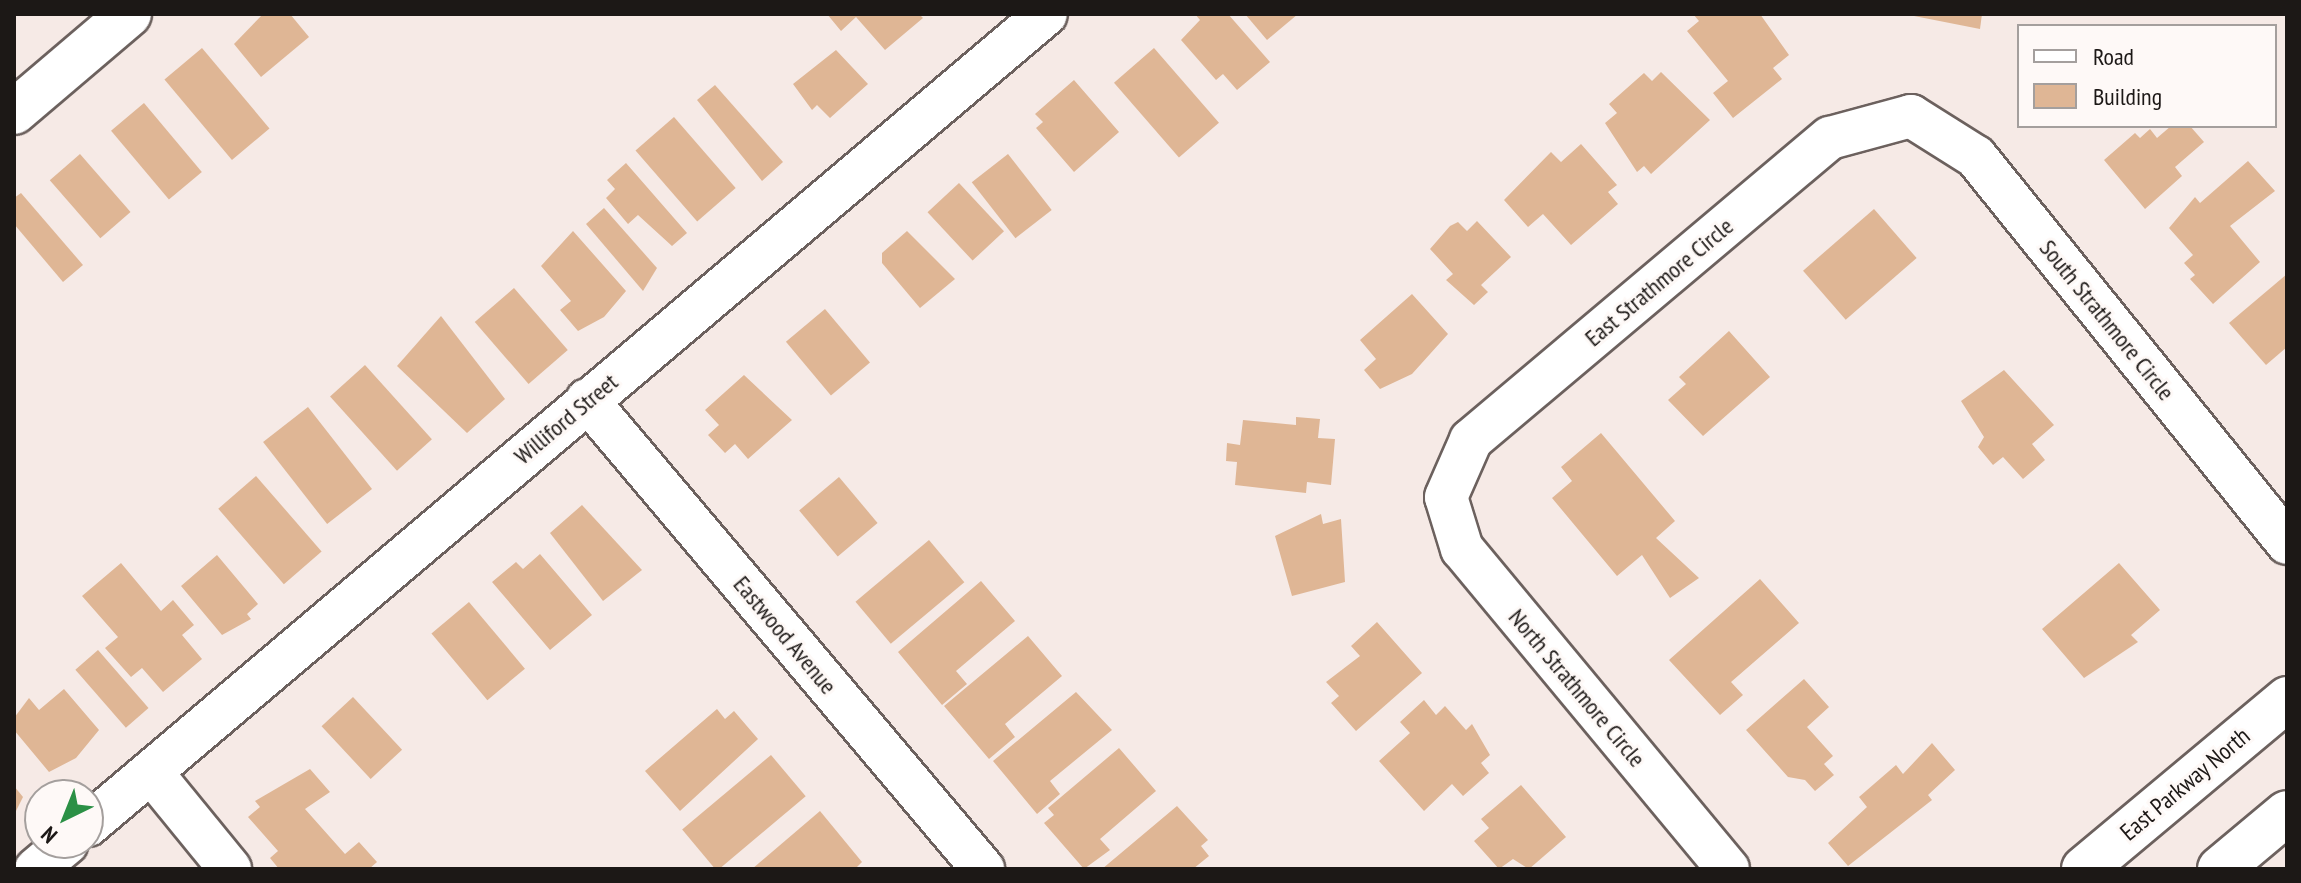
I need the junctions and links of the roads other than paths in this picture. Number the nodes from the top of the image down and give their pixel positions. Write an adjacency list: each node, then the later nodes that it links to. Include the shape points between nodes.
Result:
1 (129, 14): 3 (main road)
2 (1046, 14): 5 (street, Williford Street)
3 (14, 112)
4 (1911, 116): 6 (street, East Strathmore Circle, via 1830,138 1471,440); 7 (street, South Strathmore Circle, via 1976,157)
5 (587, 400): 9 (street, Williford Street); 13 (street, Eastwood Avenue)
6 (1446, 497): 14 (street, North Strathmore Circle, via 1462,549)
7 (2287, 543)
8 (2287, 699): 15 (main road, East Parkway North)
9 (151, 772): 10 (street, Williford Street); 12 (street)
10 (104, 812)
11 (2287, 813): 16 (main road)
12 (230, 869)
13 (983, 869)
14 (1728, 869)
15 (2084, 869)
16 (2220, 869)

